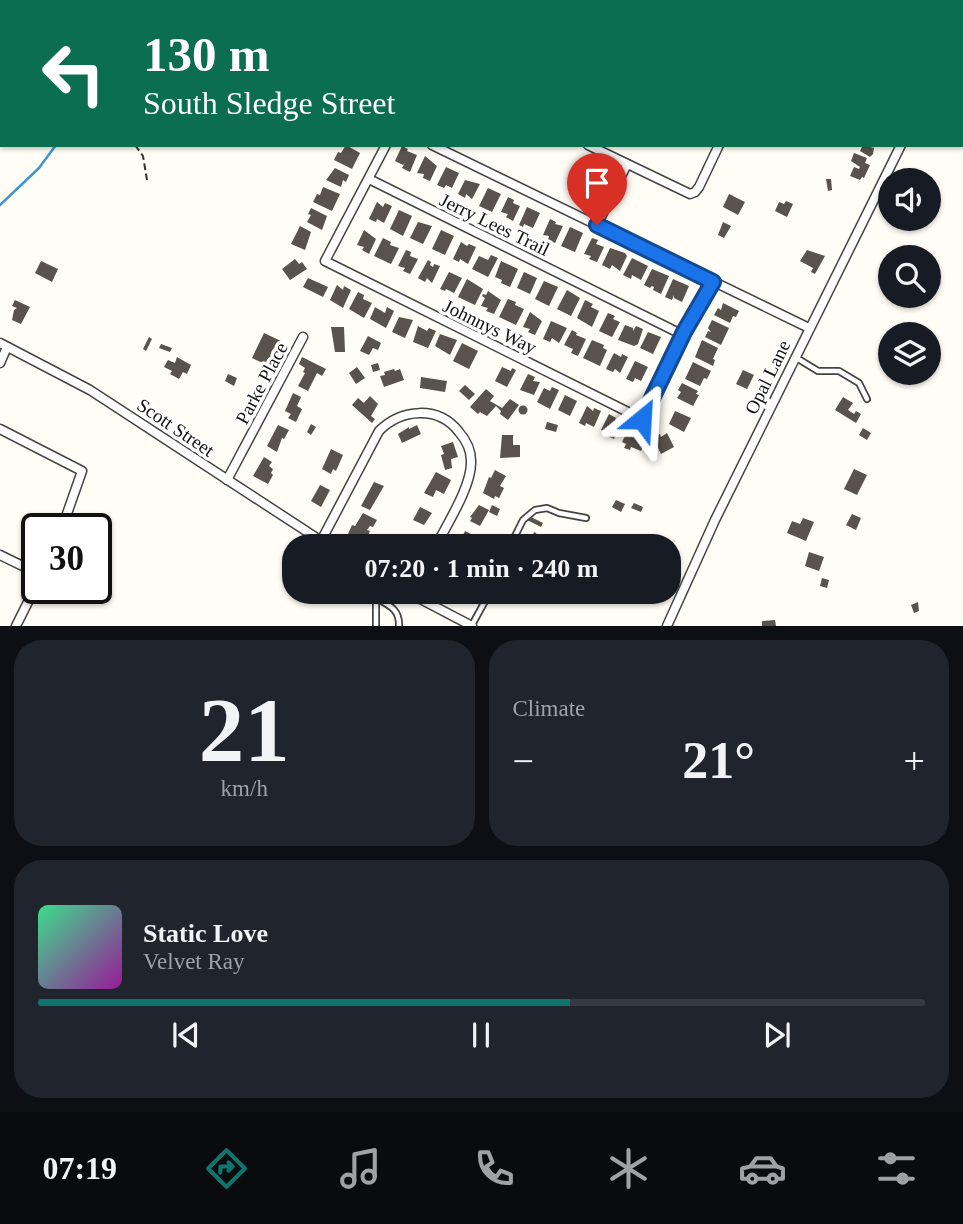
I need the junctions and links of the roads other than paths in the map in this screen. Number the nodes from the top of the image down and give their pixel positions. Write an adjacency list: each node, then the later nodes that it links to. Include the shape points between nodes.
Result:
1 (385, 147): 7 (street)
2 (436, 147): 8 (street)
3 (593, 147): 6 (street)
4 (718, 147): 6 (street, via 699,187 690,194)
5 (900, 147): 10 (street, Opal Lane)
6 (627, 164): 8 (street)
7 (369, 179): 11 (street, Jerry Lees Trail); 11 (street, Johnnys Way, via 325,261 642,419)
8 (597, 225): 9 (street)
9 (713, 282): 10 (street); 11 (street)
10 (809, 328): 14 (street, Opal Lane)
11 (683, 335)
12 (303, 337): 18 (street, Parke Place)
13 (3, 345): 15 (street); 18 (street, Scott Street, via 90,390)
14 (795, 357): 16 (lane, via 818,371 839,371 859,383); 36 (street, Opal Lane)
15 (0, 363)
16 (867, 399)
17 (0, 429): 19 (street, via 82,471)
18 (227, 480): 21 (street, Scott Street)
19 (67, 513)
20 (586, 518): 24 (lane, via 547,508 535,510)
21 (310, 534)
22 (330, 534): 23 (street, via 379,431 394,418 424,412 453,423 466,440 471,461 468,481)
23 (442, 534)
24 (516, 534)
25 (0, 555): 26 (street)
26 (21, 565)
27 (27, 604): 32 (street)
28 (376, 604): 33 (lane)
29 (389, 604): 34 (lane, via 400,616)
30 (433, 604): 35 (street)
31 (484, 604): 35 (lane)
32 (16, 625)
33 (376, 625)
34 (400, 625)
35 (472, 625)
36 (667, 625)

